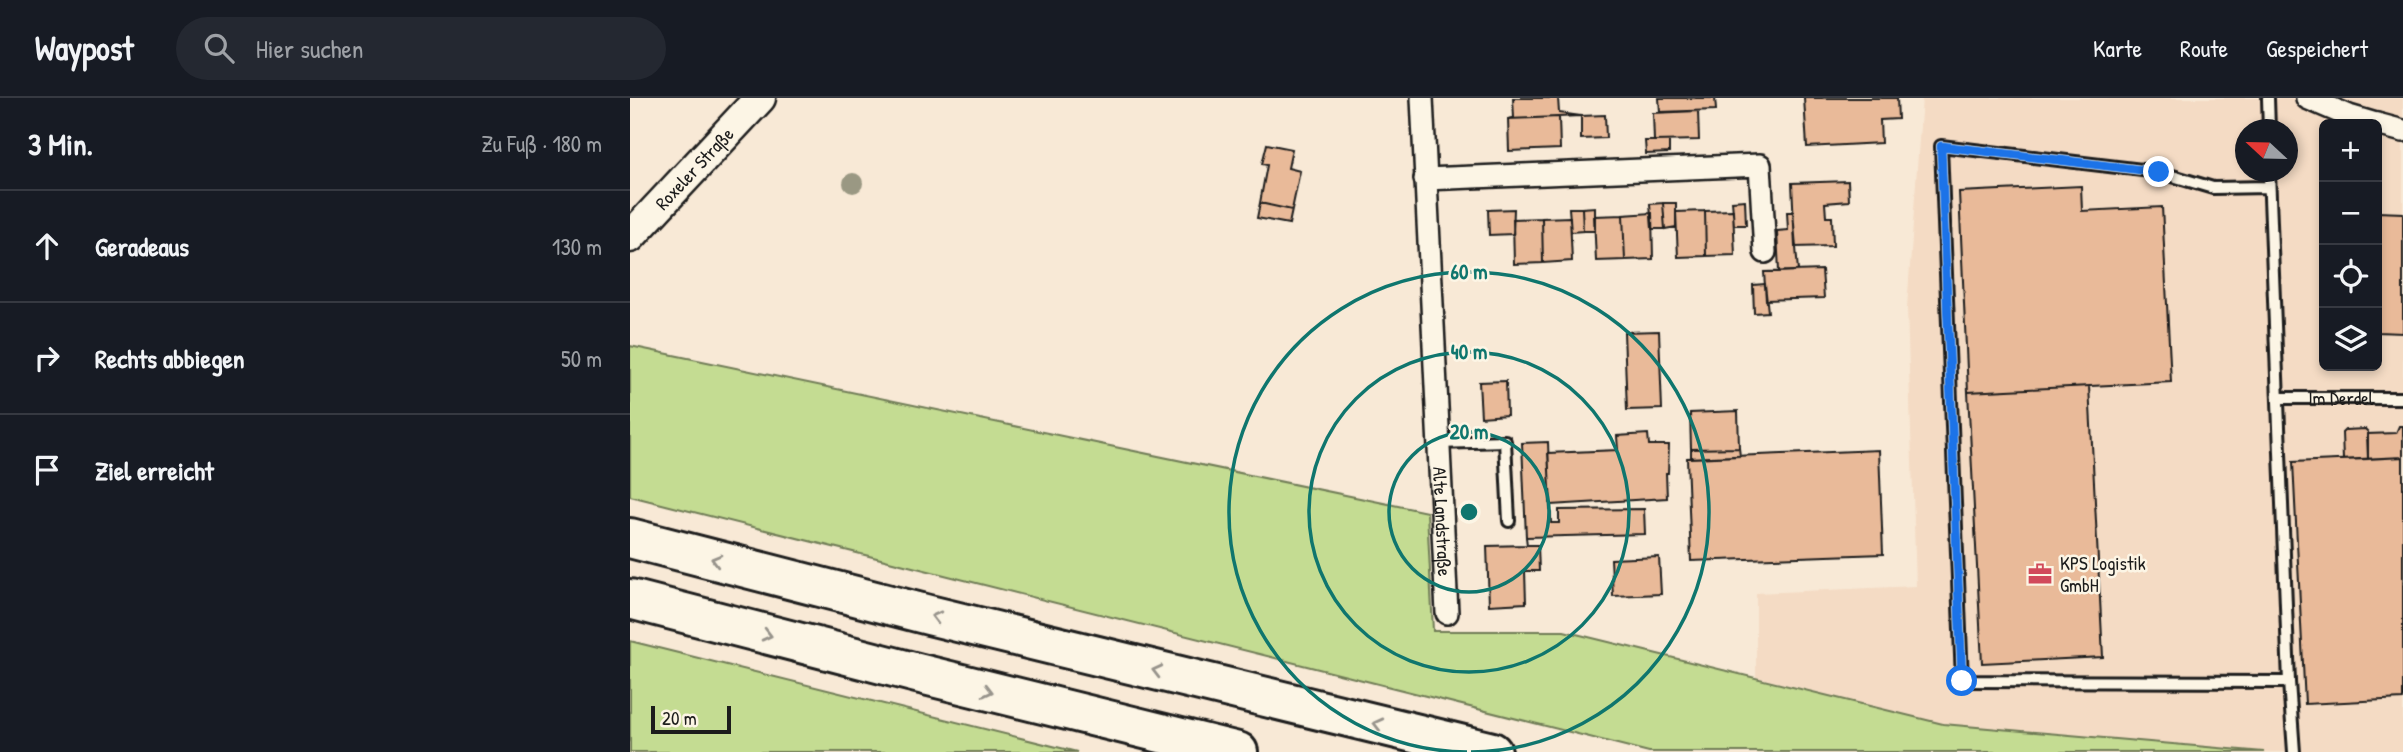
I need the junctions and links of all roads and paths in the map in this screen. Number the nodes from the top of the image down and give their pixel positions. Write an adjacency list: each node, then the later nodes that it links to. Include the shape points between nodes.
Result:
1 (760, 98): 12 (main road, Roxeler Straße)
2 (1422, 98): 9 (street, Alte Landstraße)
3 (2269, 98): 5 (lane)
4 (2307, 98): 6 (street)
5 (2269, 119)
6 (2360, 119)
7 (2382, 125): 8 (street)
8 (2403, 131)
9 (1426, 179): 13 (street, via 1760,165); 16 (street, Alte Landstraße)
10 (2269, 182): 11 (lane)
11 (2269, 187): 14 (lane); 21 (lane, via 2213,188 2159,172 1941,146 1962,681)
12 (630, 237)
13 (1765, 252)
14 (2278, 398): 15 (lane, Im Derdel); 21 (lane)
15 (2403, 398)
16 (1438, 443): 17 (lane, via 1505,442); 20 (street, Alte Landstraße)
17 (1509, 521)
18 (630, 538): 23 (highway, one-way to 18)
19 (630, 599): 22 (highway, one-way to 22)
20 (1447, 612)
21 (2289, 682): 24 (lane)
22 (1238, 752)
23 (1492, 752)
24 (2294, 752)

